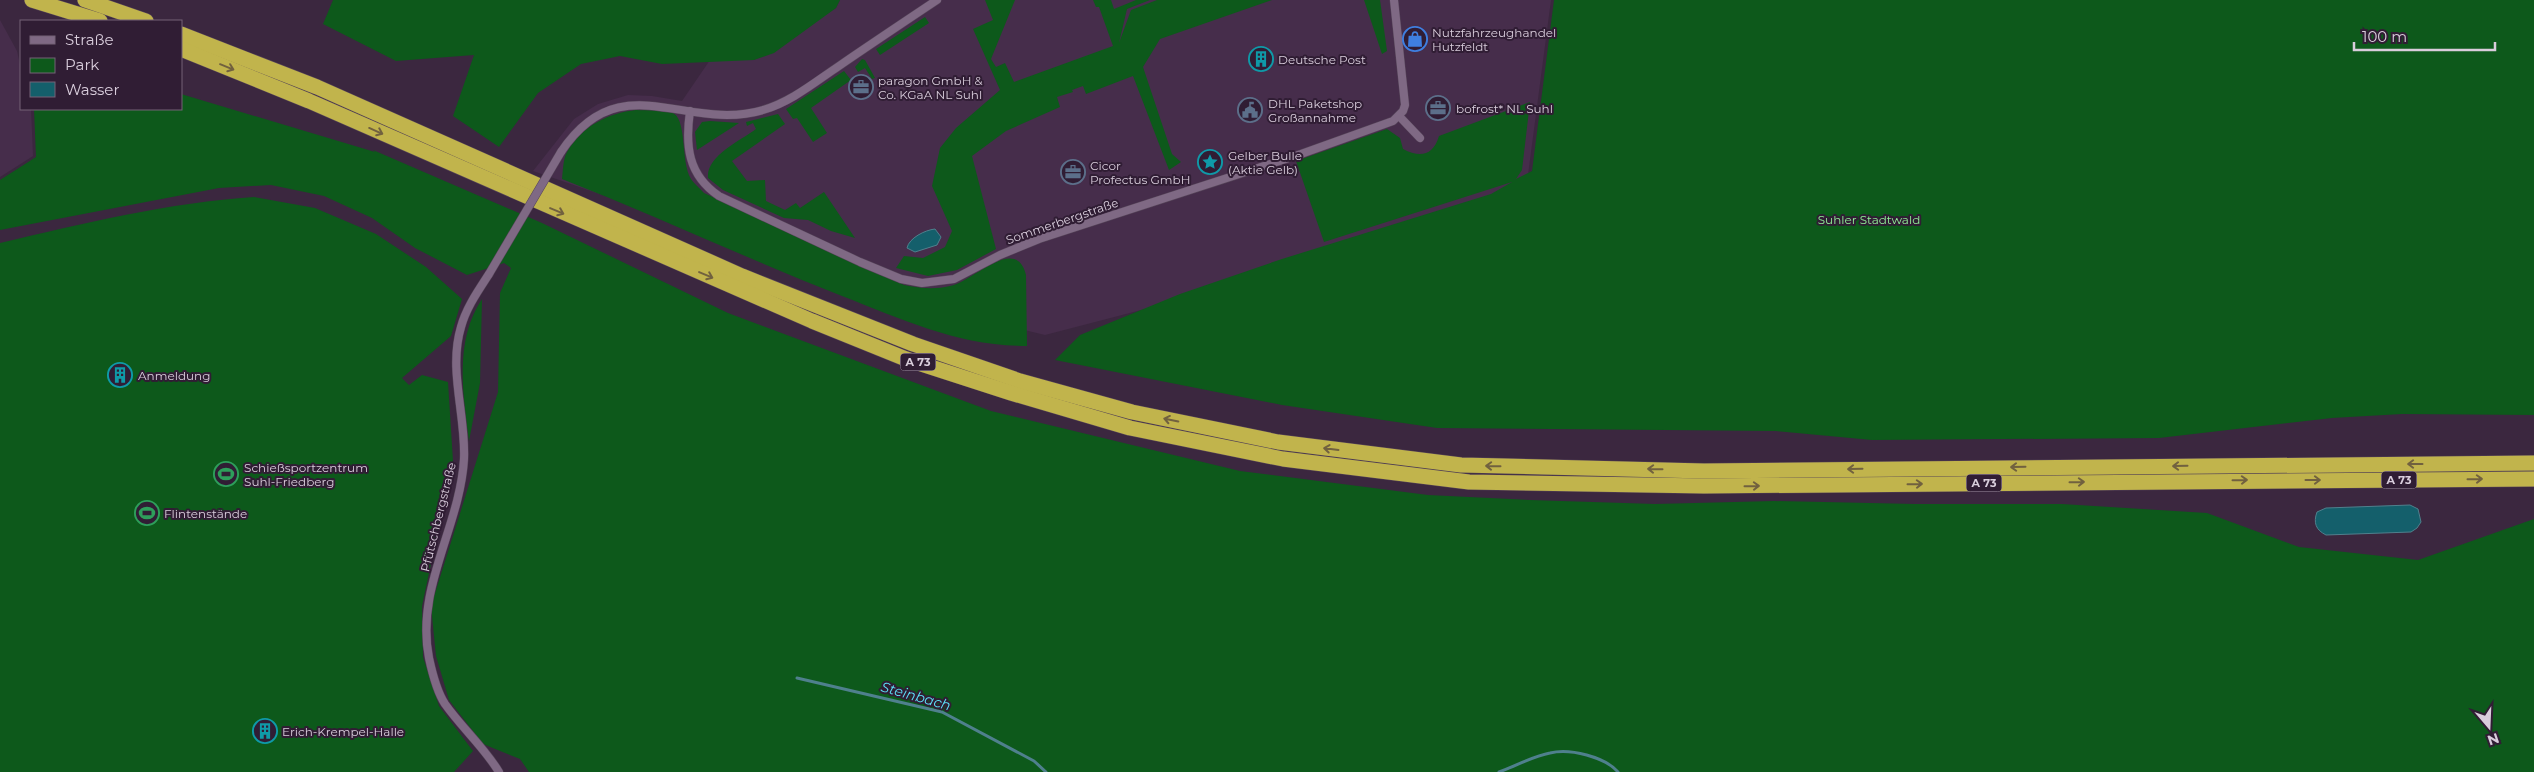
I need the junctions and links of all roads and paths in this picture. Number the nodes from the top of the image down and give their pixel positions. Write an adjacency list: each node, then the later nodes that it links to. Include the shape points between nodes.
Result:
1 (32, 0): 5 (highway)
2 (85, 0): 6 (highway)
3 (937, 0): 9 (street, via 778,104 736,115)
4 (1394, 0): 10 (street, via 1405,105)
5 (97, 20)
6 (143, 20)
7 (182, 34): 12 (highway, A 73, one-way to 7, via 1704,471 1461,465 1278,442 1132,412 1020,380 913,344 809,304 326,91)
8 (182, 49): 13 (highway, A 73, one-way to 13, via 309,100 812,321 906,359 1130,428 1283,459 1469,482 1704,486)
9 (690, 111): 10 (street, Sommerbergstraße, via 687,151 698,178 707,188 860,262 901,279 922,283 954,279 1023,244 1301,154 1385,124); 14 (street, Pfütschbergstraße, bridge, via 647,105 615,108 589,120 561,152 466,313 457,346 456,371 464,460 461,483 427,605 427,632 429,657 444,703)
10 (1398, 116): 11 (street)
11 (1420, 138)
12 (2534, 463)
13 (2534, 479)
14 (499, 772)

